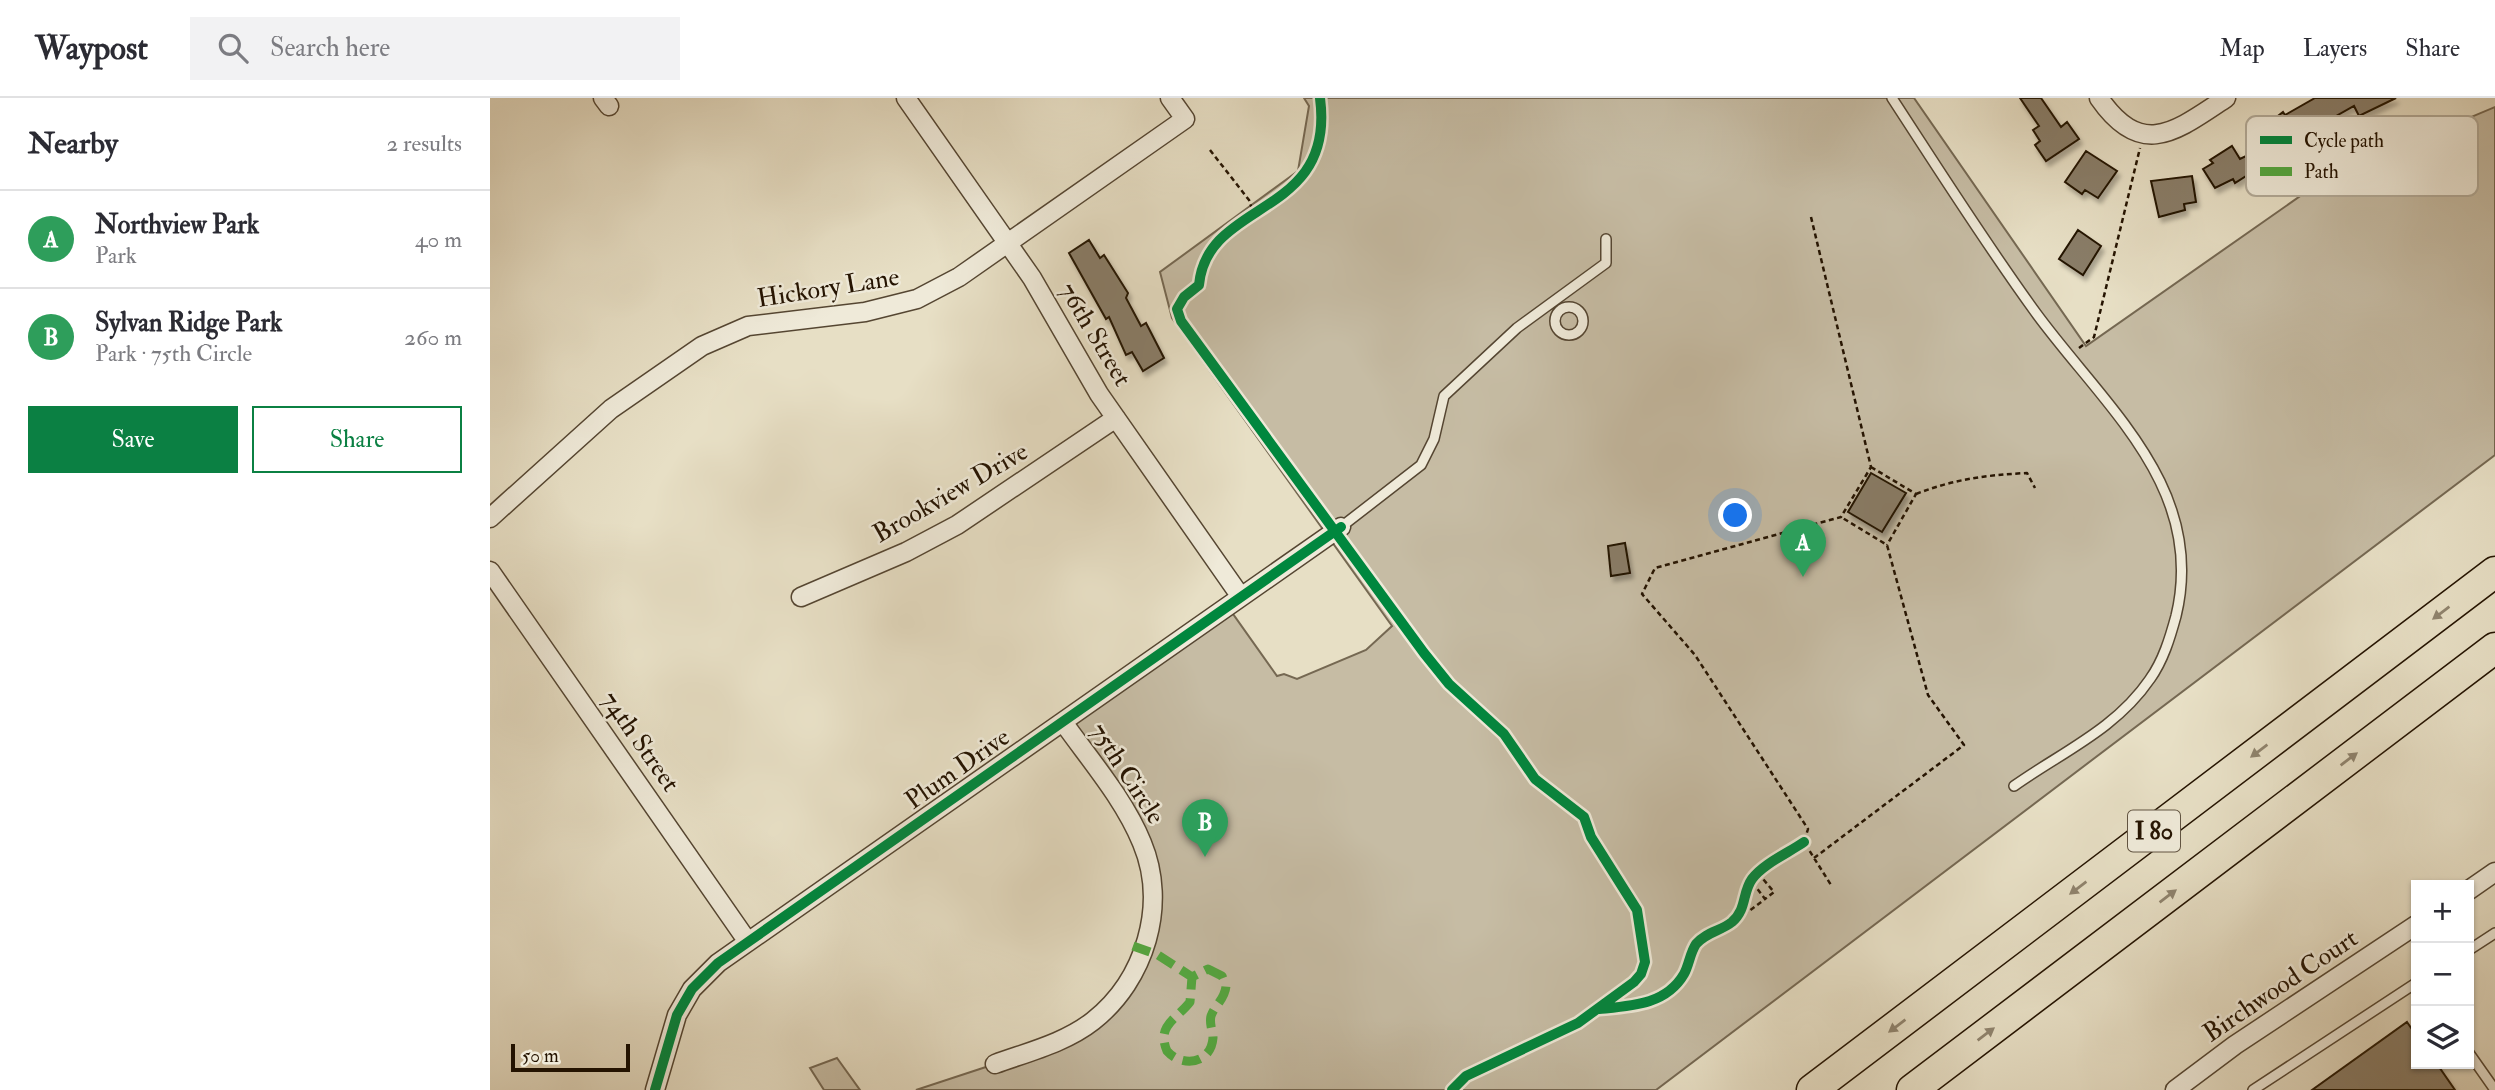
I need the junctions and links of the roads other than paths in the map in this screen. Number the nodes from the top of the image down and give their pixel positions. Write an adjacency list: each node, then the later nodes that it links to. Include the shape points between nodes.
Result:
1 (906, 98): 7 (street, 76th Street)
2 (1170, 98): 7 (street, Hickory Lane, via 1185,120)
3 (1892, 98): 17 (lane, via 1983,238 2146,453 2166,491 2179,533 2180,597 2152,677 2129,708)
4 (2099, 98): 5 (street, via 2119,123 2144,135 2172,132)
5 (2226, 98)
6 (1606, 239): 10 (lane, via 1606,263 1558,305 1517,328 1444,396 1434,439 1421,465)
7 (1007, 243): 8 (street, 76th Street); 9 (street, Hickory Lane, via 943,287 917,299 865,312 747,326 702,346 611,409)
8 (1116, 418): 13 (street, Brookview Drive, via 957,525); 14 (street, 76th Street)
9 (490, 518)
10 (1341, 527): 14 (street, Plum Drive)
11 (490, 571): 22 (street, 74th Street)
12 (2495, 572): 28 (highway, I 80, one-way to 28)
13 (801, 597)
14 (1241, 597): 16 (street, Plum Drive)
15 (2495, 648): 29 (highway, I 80, one-way to 15)
16 (1063, 722): 22 (street, Plum Drive); 26 (street, 75th Circle, via 1143,845 1150,869 1152,919 1137,968 1111,1005 1072,1035)
17 (2014, 786)
18 (2495, 872): 19 (street)
19 (2474, 887)
20 (2411, 928): 30 (street, Birchwood Court)
21 (2495, 933): 23 (lane)
22 (748, 942): 27 (street, Plum Drive, via 692,989 677,1015)
23 (2474, 947)
24 (2411, 986): 31 (lane)
25 (2474, 1060): 32 (lane)
26 (995, 1064)
27 (655, 1090)
28 (1812, 1090)
29 (1912, 1090)
30 (2175, 1090)
31 (2253, 1090)
32 (2495, 1090)

